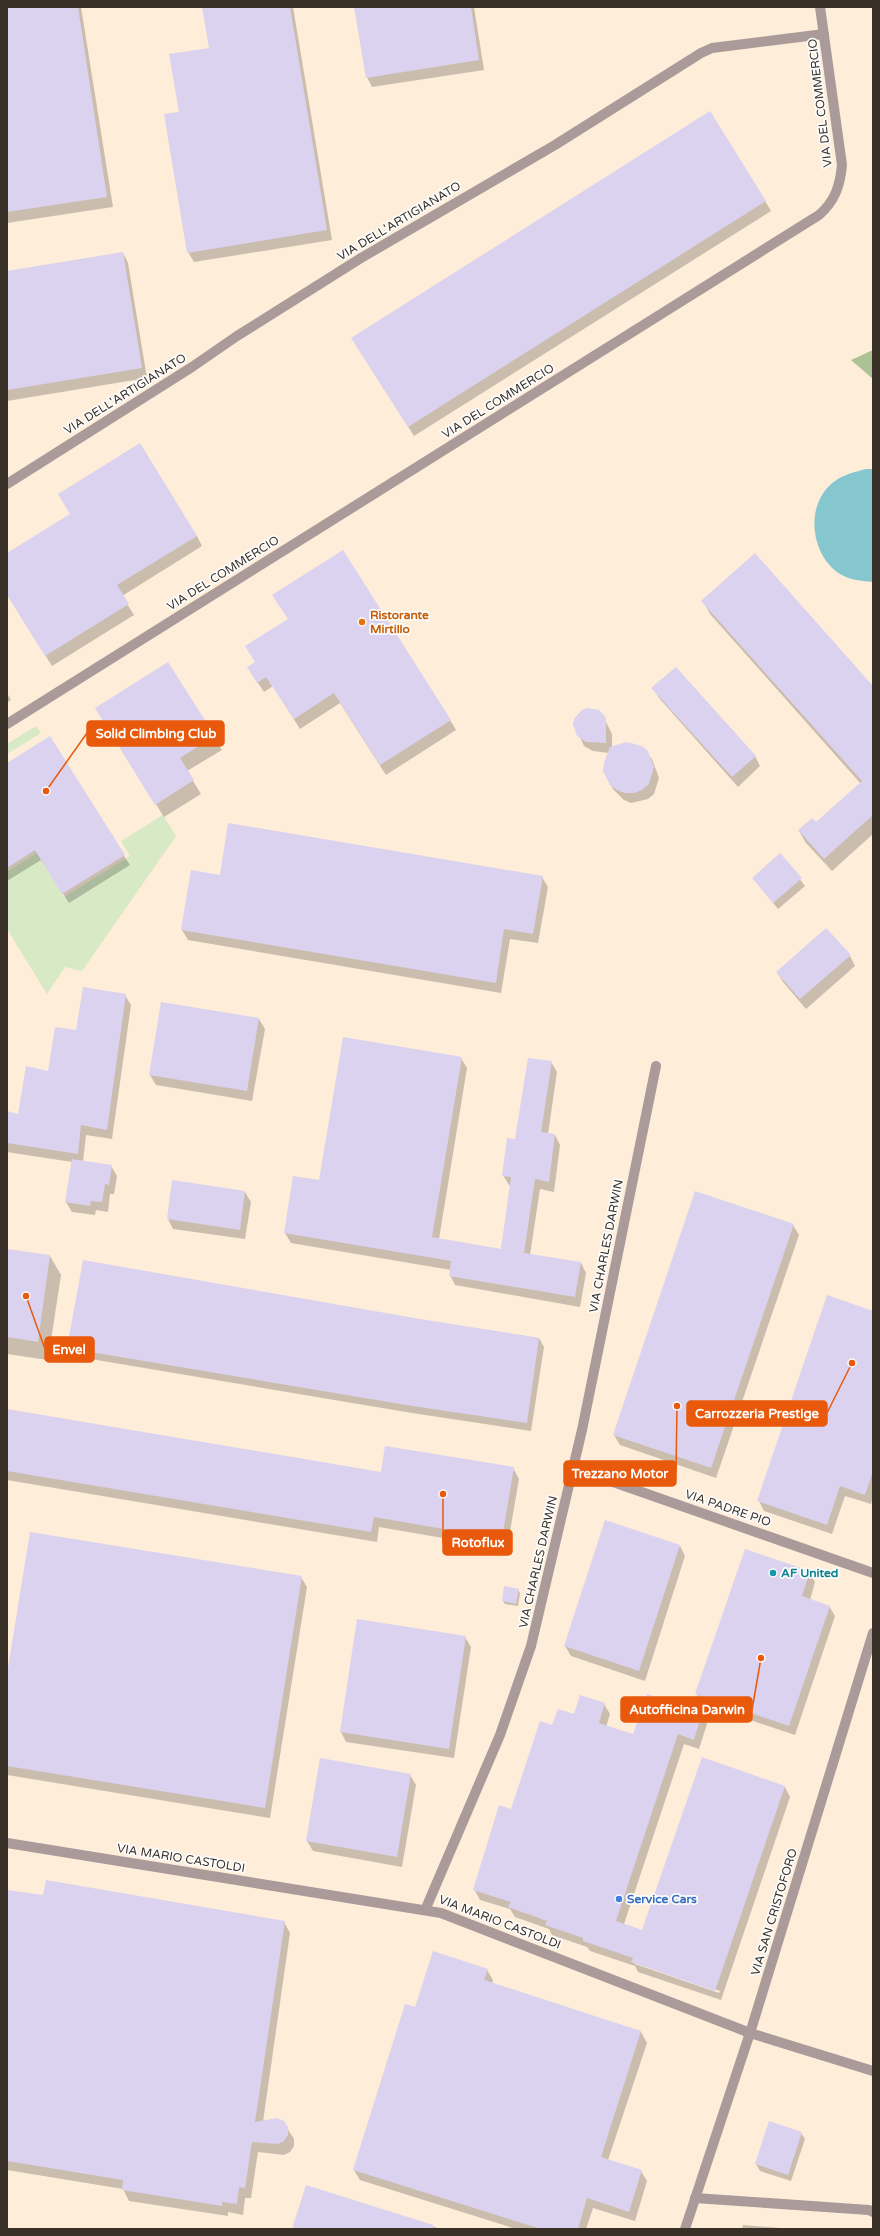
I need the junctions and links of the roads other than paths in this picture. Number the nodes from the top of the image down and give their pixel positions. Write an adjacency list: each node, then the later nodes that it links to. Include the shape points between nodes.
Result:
1 (820, 7): 2 (street, VIA DEL COMMERCIO)
2 (824, 34): 3 (street, VIA DELL'ARTIGIANATO, via 712,48 701,52 555,145 322,282); 4 (street, VIA DEL COMMERCIO, via 842,165 840,183 835,196 819,215)
3 (7, 484)
4 (7, 724)
5 (656, 1066): 6 (street, VIA CHARLES DARWIN)
6 (573, 1468): 7 (street, VIA PADRE PIO); 10 (street, VIA CHARLES DARWIN, via 531,1646 500,1735)
7 (873, 1573)
8 (873, 1633): 11 (street, VIA SAN CRISTOFORO)
9 (7, 1843): 10 (street, VIA MARIO CASTOLDI)
10 (426, 1908): 11 (street, VIA MARIO CASTOLDI)
11 (750, 2033): 12 (street, VIA MARIO CASTOLDI); 13 (street, VIA SAN CRISTOFORO)
12 (873, 2072)
13 (695, 2198): 14 (street); 15 (street, VIA SAN CRISTOFORO)
14 (873, 2212)
15 (685, 2229)

